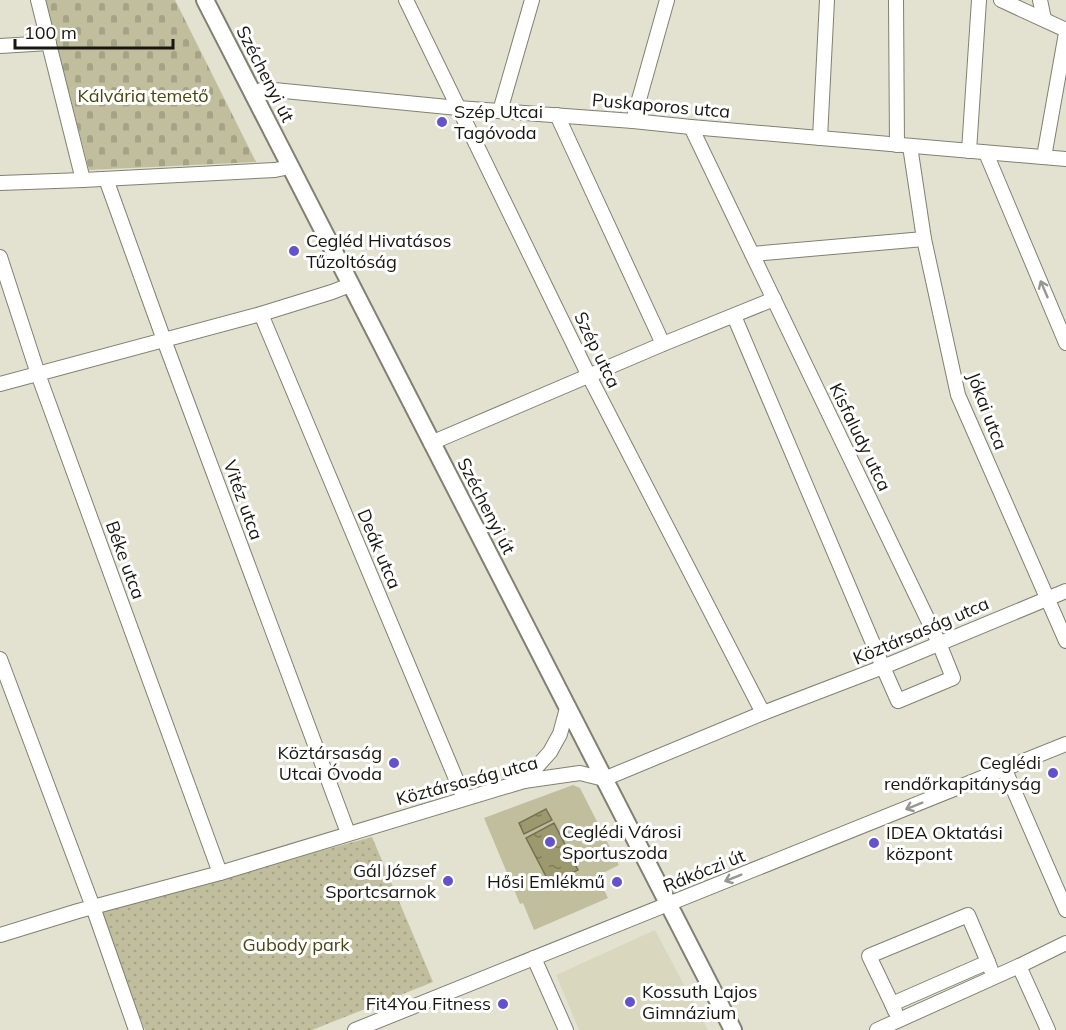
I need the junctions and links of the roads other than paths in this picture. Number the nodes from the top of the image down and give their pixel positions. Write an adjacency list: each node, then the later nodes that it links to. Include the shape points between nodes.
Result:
1 (38, 0): 13 (street)
2 (205, 0): 15 (main road, Széchenyi út)
3 (406, 0): 16 (street, Szép utca)
4 (532, 0): 17 (street)
5 (667, 0): 19 (street)
6 (827, 0): 21 (street)
7 (896, 0): 22 (street, Jókai utca)
8 (979, 0): 23 (street)
9 (1001, 0): 11 (street)
10 (1040, 0): 11 (street)
11 (1044, 20): 12 (street)
12 (1066, 32): 25 (street)
13 (49, 43): 14 (street); 29 (street)
14 (0, 46)
15 (253, 93): 16 (street, Puskaporos utca, via 264,90); 27 (main road, Széchenyi út)
16 (458, 108): 17 (street, Puskaporos utca); 42 (street, Szép utca)
17 (500, 111): 18 (street, Puskaporos utca)
18 (557, 115): 19 (street, Puskaporos utca); 40 (street)
19 (633, 121): 20 (street, Puskaporos utca)
20 (691, 127): 21 (street, Puskaporos utca); 32 (street, Kisfaludy utca)
21 (820, 138): 22 (street, Puskaporos utca)
22 (904, 146): 23 (street, Puskaporos utca); 31 (street, Jókai utca)
23 (969, 152): 24 (street, Puskaporos utca)
24 (986, 153): 25 (street, Puskaporos utca); 39 (street, one-way to 24)
25 (1044, 157): 26 (street, Puskaporos utca)
26 (1066, 159)
27 (291, 167): 28 (street); 34 (main road, Széchenyi út)
28 (106, 179): 29 (street); 38 (street, Vitéz utca)
29 (83, 180): 30 (street)
30 (0, 183)
31 (924, 239): 32 (street); 46 (street, Jókai utca, via 958,395)
32 (752, 254): 35 (street, Kisfaludy utca)
33 (0, 257): 41 (street, Béke utca)
34 (351, 285): 36 (street); 44 (main road, Széchenyi út)
35 (774, 299): 37 (street); 48 (street, Kisfaludy utca)
36 (261, 314): 38 (street); 57 (street, Deák utca)
37 (734, 316): 40 (street); 50 (street)
38 (164, 339): 41 (street); 58 (street, Vitéz utca)
39 (1066, 343)
40 (663, 344): 42 (street)
41 (38, 374): 43 (street); 59 (street, Béke utca)
42 (589, 376): 44 (street); 52 (street, Szép utca)
43 (0, 384)
44 (431, 443): 51 (main road, Széchenyi út)
45 (1066, 591): 46 (street, Köztársaság utca)
46 (1047, 597): 47 (street, Jókai utca); 48 (street, Köztársaság utca)
47 (1066, 640)
48 (939, 643): 50 (street, Köztársaság utca); 50 (street, Kisfaludy utca, via 953,678 898,700)
49 (0, 659): 61 (street)
50 (882, 667): 52 (street, Köztársaság utca)
51 (567, 708): 55 (main road, Széchenyi út); 56 (street, via 559,737)
52 (763, 713): 55 (street, Köztársaság utca)
53 (1066, 744): 54 (street, Rákóczi út)
54 (1005, 770): 60 (street, Rákóczi út, one-way to 60); 62 (street)
55 (604, 779): 56 (street, Köztársaság utca, via 580,773); 60 (main road, Széchenyi út)
56 (524, 781): 57 (street, Köztársaság utca)
57 (464, 798): 58 (street, Köztársaság utca)
58 (348, 833): 59 (street, Köztársaság utca)
59 (220, 873): 61 (street, Köztársaság utca)
60 (668, 904): 65 (street, Rákóczi út); 74 (main road, Széchenyi út)
61 (93, 908): 63 (street, Köztársaság utca); 71 (street)
62 (1066, 910)
63 (0, 935)
64 (1066, 943): 67 (street)
65 (534, 958): 72 (street, Rákóczi út); 73 (street)
66 (988, 962): 68 (street); 69 (street); 69 (street, via 968,915 869,956)
67 (1019, 966): 68 (street); 76 (street)
68 (995, 977): 70 (street)
69 (892, 1004): 70 (street)
70 (899, 1020): 75 (street)
71 (136, 1030)
72 (355, 1030)
73 (566, 1030)
74 (733, 1030)
75 (877, 1030)
76 (1048, 1030)

